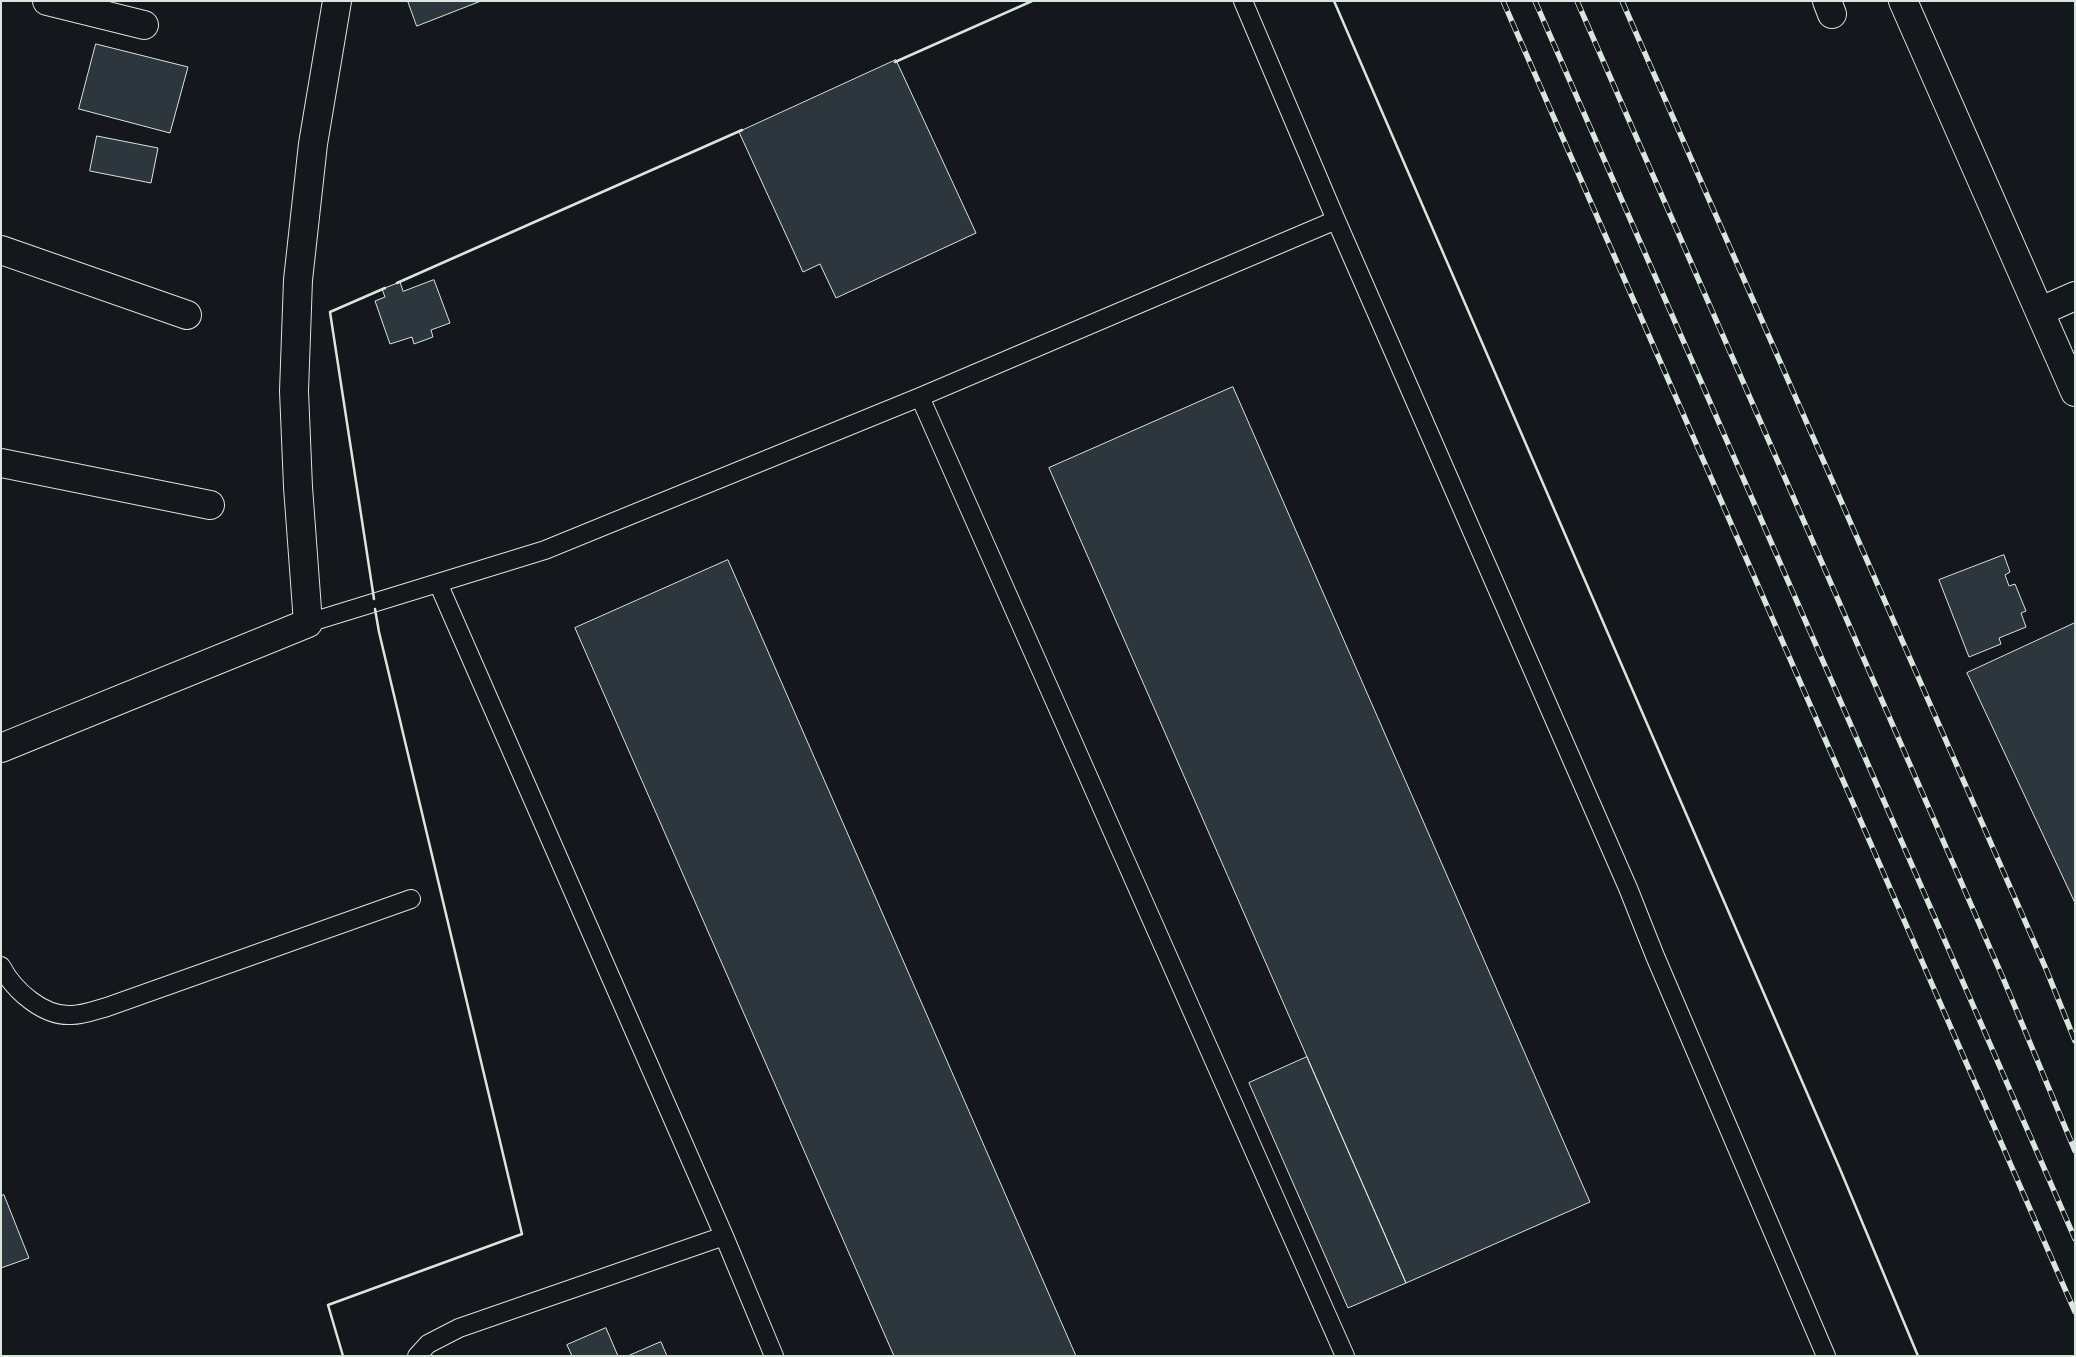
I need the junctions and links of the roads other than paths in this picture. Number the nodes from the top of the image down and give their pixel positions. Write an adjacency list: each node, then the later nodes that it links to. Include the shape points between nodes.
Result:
1 (47, 1): 5 (street)
2 (337, 1): 16 (street, via 313,144 298,280 294,392)
3 (1243, 1): 6 (lane)
4 (1904, 1): 9 (street)
5 (144, 25)
6 (1336, 220): 12 (lane); 24 (lane, via 1628,888)
7 (1, 250): 10 (street)
8 (2075, 296): 9 (street)
9 (2041, 311): 11 (street)
10 (187, 315)
11 (2075, 392)
12 (920, 397): 15 (lane, via 544,550); 23 (lane)
13 (1, 462): 14 (street)
14 (210, 505)
15 (438, 583): 16 (lane); 20 (lane)
16 (308, 623): 17 (street)
17 (1, 748)
18 (411, 899): 19 (lane, via 107,1007 72,1015 47,1012 28,998)
19 (1, 966)
20 (724, 1236): 21 (lane, via 459,1328 428,1344); 22 (lane)
21 (417, 1356)
22 (774, 1356)
23 (1345, 1356)
24 (1826, 1356)

